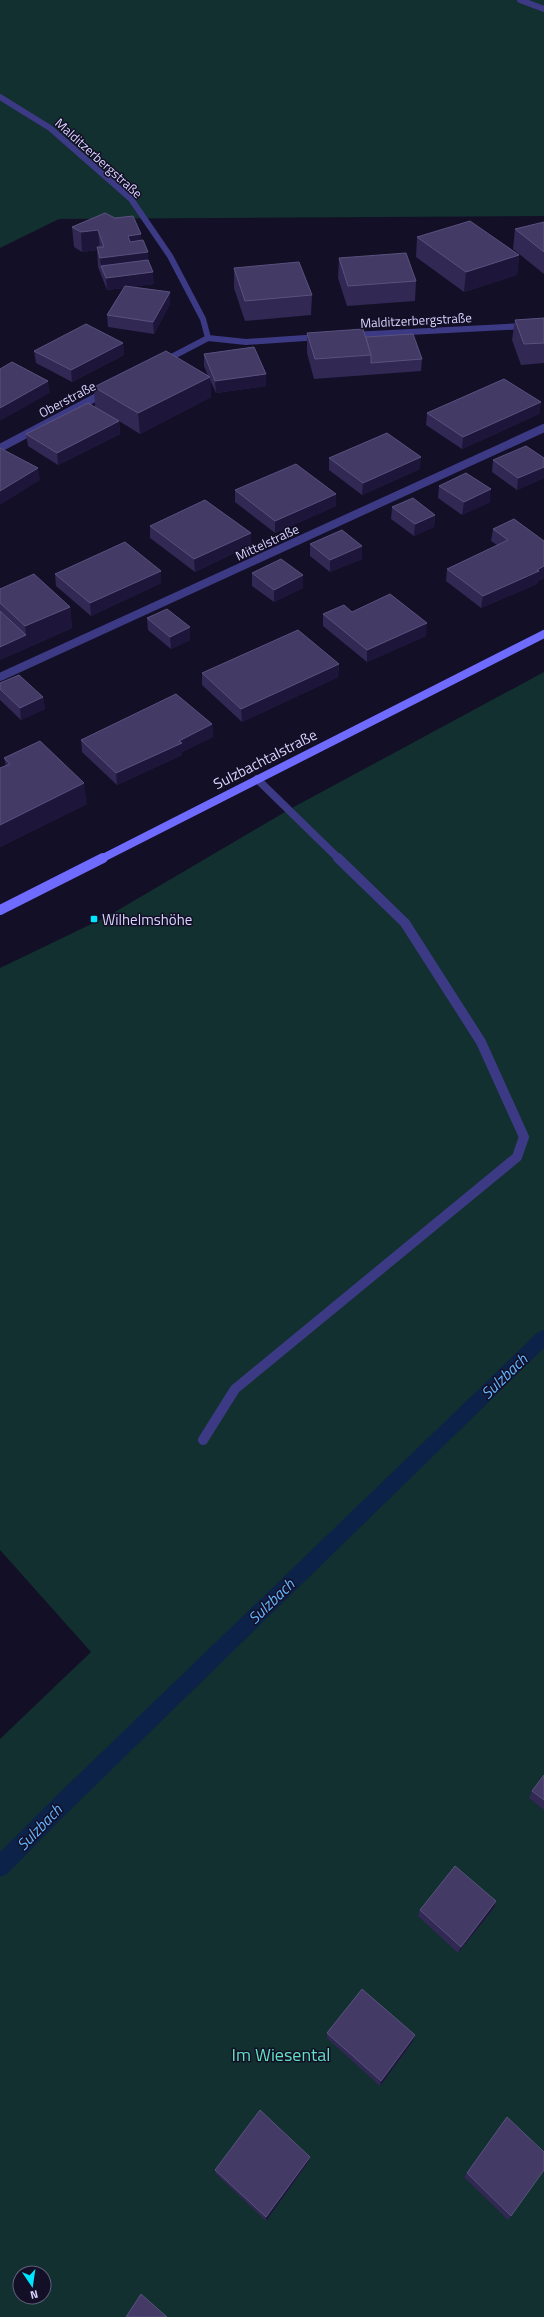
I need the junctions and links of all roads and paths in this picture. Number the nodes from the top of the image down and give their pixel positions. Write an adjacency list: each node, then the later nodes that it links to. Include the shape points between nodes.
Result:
1 (520, 0): 2 (street)
2 (544, 9)
3 (0, 97): 7 (street, Malditzerbergstraße, via 50,128 131,199 170,256 203,319)
4 (544, 325): 5 (street, Malditzerbergstraße)
5 (348, 336)
6 (324, 337): 7 (street, via 246,342)
7 (208, 338): 8 (street)
8 (152, 367)
9 (111, 389): 11 (street, Oberstraße)
10 (544, 428): 13 (street, Mittelstraße)
11 (0, 448)
12 (544, 634): 14 (main road, Sulzbachtalstraße)
13 (0, 677)
14 (258, 779): 15 (main road, Sulzbachtalstraße); 16 (street, via 404,923 481,1042 524,1137 517,1157 235,1389)
15 (0, 910)
16 (204, 1440)

